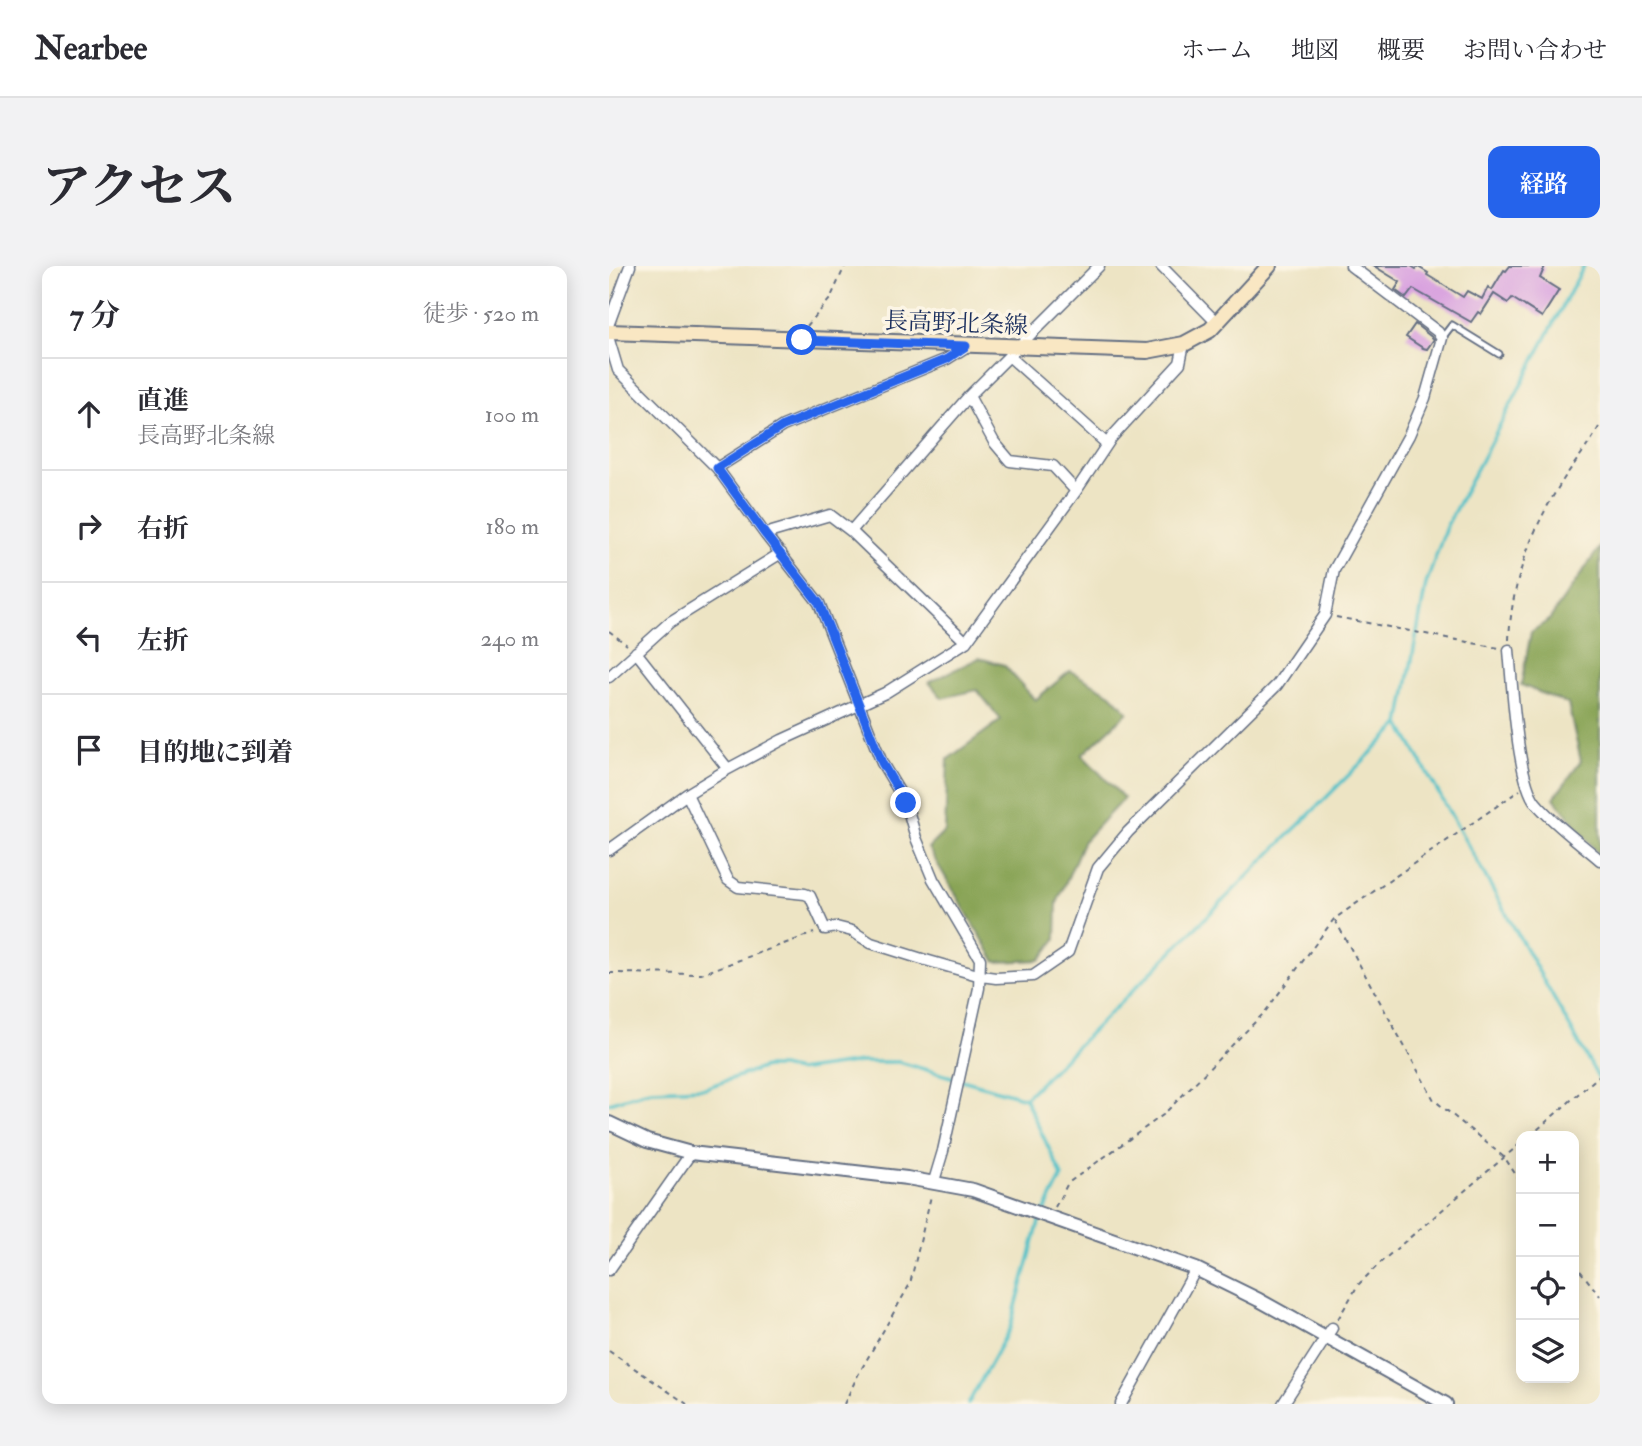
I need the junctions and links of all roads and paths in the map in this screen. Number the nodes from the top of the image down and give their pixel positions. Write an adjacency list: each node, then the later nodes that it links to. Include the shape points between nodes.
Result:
1 (630, 266): 7 (street)
2 (845, 266): 12 (path, via 830,299 807,325)
3 (1099, 266): 15 (street)
4 (1161, 266): 8 (street)
5 (1269, 266): 8 (main road, 長高野北条線)
6 (1351, 266): 10 (street)
7 (609, 323)
8 (1217, 323): 13 (main road, 長高野北条線)
9 (609, 332): 12 (main road, 長高野北条線)
10 (1442, 338): 16 (lane, via 1451,325); 25 (street, via 1409,435 1334,570)
11 (609, 340): 20 (street, via 618,370)
12 (802, 340): 14 (main road, 長高野北条線)
13 (1184, 344): 15 (main road, 長高野北条線, via 1147,351); 19 (street, via 1180,363)
14 (966, 346): 15 (main road, 長高野北条線); 20 (street, via 947,359 783,426)
15 (1014, 352): 17 (street); 19 (street)
16 (1499, 354)
17 (969, 396): 21 (street, via 1010,461 1052,466); 22 (street)
18 (1600, 425): 28 (path, via 1532,538 1513,608)
19 (1107, 444): 21 (street)
20 (717, 468): 23 (street)
21 (1076, 491): 27 (street)
22 (851, 531): 23 (street, via 830,515); 27 (street)
23 (765, 534): 24 (street)
24 (781, 553): 29 (street, via 670,622); 31 (street, via 819,603)
25 (1325, 615): 28 (path); 40 (street, via 1277,685 1128,831 1098,868 1068,952 1033,976)
26 (609, 631): 29 (path)
27 (966, 642): 31 (street, via 885,693)
28 (1509, 650): 33 (street)
29 (636, 652): 30 (street); 32 (street)
30 (609, 677)
31 (857, 705): 32 (street); 40 (street, via 882,763 906,803 933,879 980,959)
32 (727, 769): 34 (street)
33 (1526, 785): 36 (street, via 1535,802); 37 (path)
34 (687, 794): 35 (street); 38 (street, via 728,880 738,887 810,896)
35 (609, 850)
36 (1600, 860)
37 (1334, 919): 46 (path, via 1434,1100); 49 (path, via 1265,1012 1163,1115 1068,1183)
38 (825, 929): 39 (path, via 701,974); 40 (street, via 852,931 871,943)
39 (609, 973)
40 (981, 976): 48 (street)
41 (1600, 1075): 43 (path)
42 (609, 1123): 45 (street, via 647,1141)
43 (1536, 1131)
44 (1516, 1148): 46 (path)
45 (691, 1153): 48 (street); 50 (street)
46 (1505, 1158): 47 (path); 54 (path, via 1381,1262 1358,1285)
47 (1516, 1175)
48 (934, 1181): 49 (street); 58 (path, via 910,1284)
49 (1049, 1218): 51 (street)
50 (609, 1269)
51 (1196, 1269): 54 (street); 59 (street)
52 (1579, 1269): 53 (path)
53 (1600, 1296)
54 (1329, 1333): 56 (street); 60 (street)
55 (609, 1351): 57 (path)
56 (1286, 1403)
57 (687, 1404)
58 (844, 1404)
59 (1121, 1404)
60 (1446, 1404)

